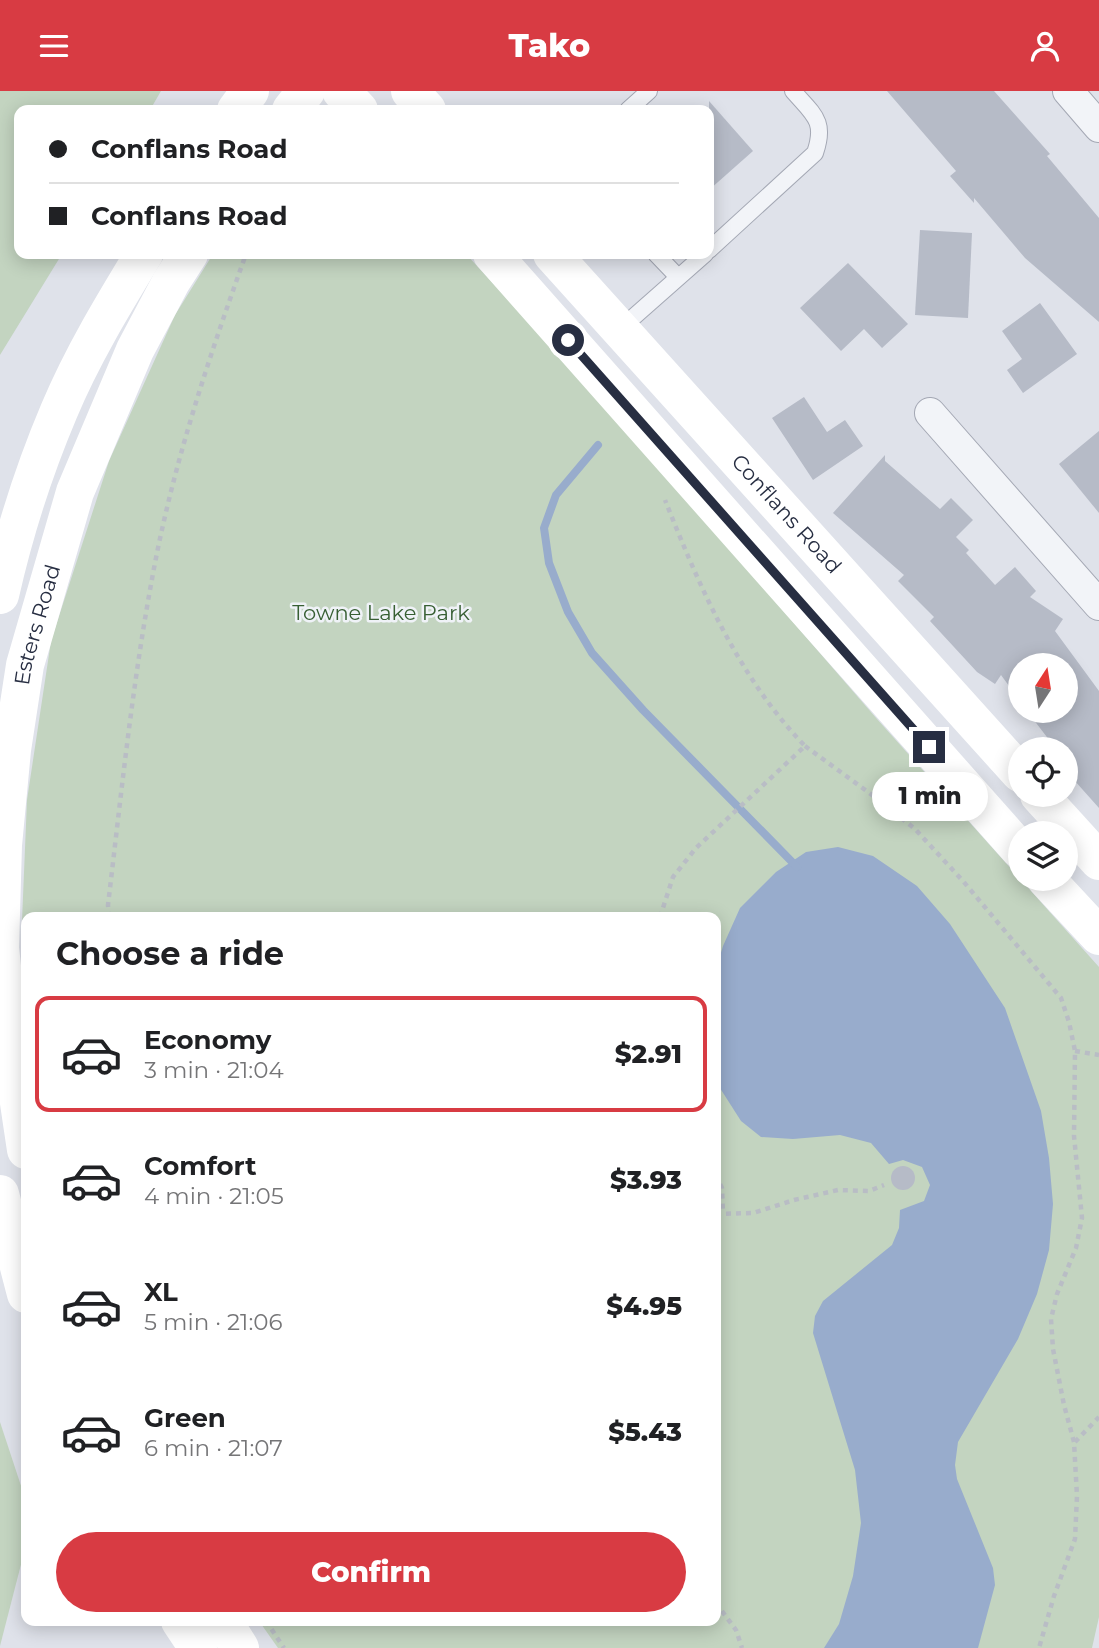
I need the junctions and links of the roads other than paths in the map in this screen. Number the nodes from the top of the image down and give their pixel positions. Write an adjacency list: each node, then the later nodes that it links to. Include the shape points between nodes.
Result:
1 (306, 91): 7 (main road)
2 (341, 91): 8 (main road)
3 (410, 91): 9 (main road)
4 (649, 91): 10 (lane)
5 (793, 91): 12 (lane, via 815,115 821,134 815,153)
6 (1068, 91): 11 (street)
7 (295, 105)
8 (354, 105)
9 (423, 105)
10 (634, 105)
11 (1099, 127)
12 (714, 245)
13 (141, 259): 23 (main road, via 102,323 60,409 28,496)
14 (186, 259): 31 (main road, Esters Road, via 135,350 75,492 24,665 3,845 0,948)
15 (496, 259): 21 (main road)
16 (557, 259): 20 (main road, Conflans Road)
17 (661, 259): 19 (lane)
18 (699, 259): 19 (lane)
19 (678, 277): 20 (lane)
20 (620, 329): 21 (main road); 25 (main road, Conflans Road)
21 (585, 359): 27 (main road)
22 (930, 413): 24 (street)
23 (0, 596)
24 (1099, 605)
25 (1008, 760)
26 (1051, 807): 28 (main road)
27 (1008, 836)
28 (1099, 861)
29 (1057, 891): 30 (main road)
30 (1099, 936)
31 (21, 1116)
32 (21, 1166): 33 (main road)
33 (0, 1168)
34 (0, 1194): 35 (main road)
35 (21, 1275)
36 (183, 1626): 38 (main road)
37 (226, 1626): 39 (main road)
38 (198, 1648)
39 (240, 1648)

